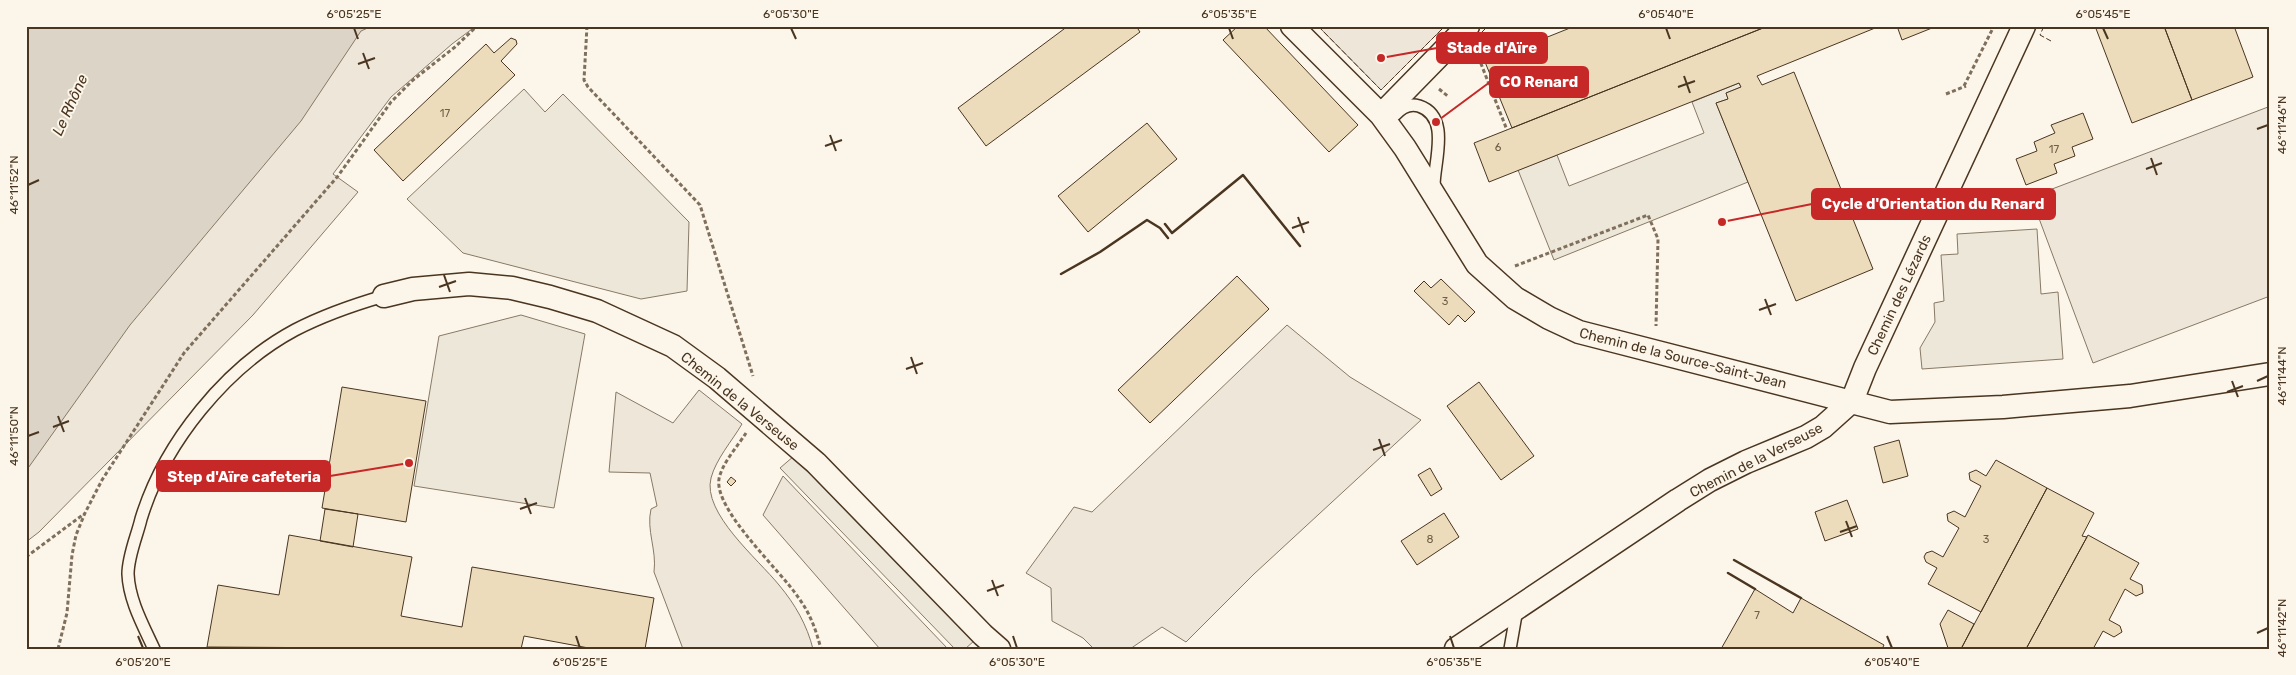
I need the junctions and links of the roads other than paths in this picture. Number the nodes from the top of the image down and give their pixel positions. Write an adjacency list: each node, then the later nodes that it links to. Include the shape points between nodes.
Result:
1 (1292, 26): 4 (street, Chemin de la Source-Saint-Jean)
2 (1468, 26): 4 (street)
3 (2024, 26): 8 (street, Chemin des Lézards)
4 (1385, 120): 5 (street, Chemin de la Source-Saint-Jean); 5 (lane, via 1406,106 1418,105 1430,112 1436,122 1439,139 1433,176)
5 (1434, 195): 8 (street, Chemin de la Source-Saint-Jean, via 1477,264 1515,298 1549,318 1579,332)
6 (384, 296): 11 (lane, Chemin de la Verseuse, via 336,310 276,342 249,361 211,398 177,443 161,469 145,507 128,574 136,610); 12 (street, Chemin de la Verseuse, via 413,289 469,284 512,288 606,314 672,346 740,397 816,463)
7 (2270, 374): 8 (street, via 2130,396 2003,407 1890,412)
8 (1852, 401): 9 (street, Chemin de la Verseuse, via 1823,427 1806,437 1702,485)
9 (1517, 609): 10 (lane); 13 (street, Chemin de la Verseuse)
10 (1510, 648)
11 (154, 649)
12 (1000, 649)
13 (1456, 649)

